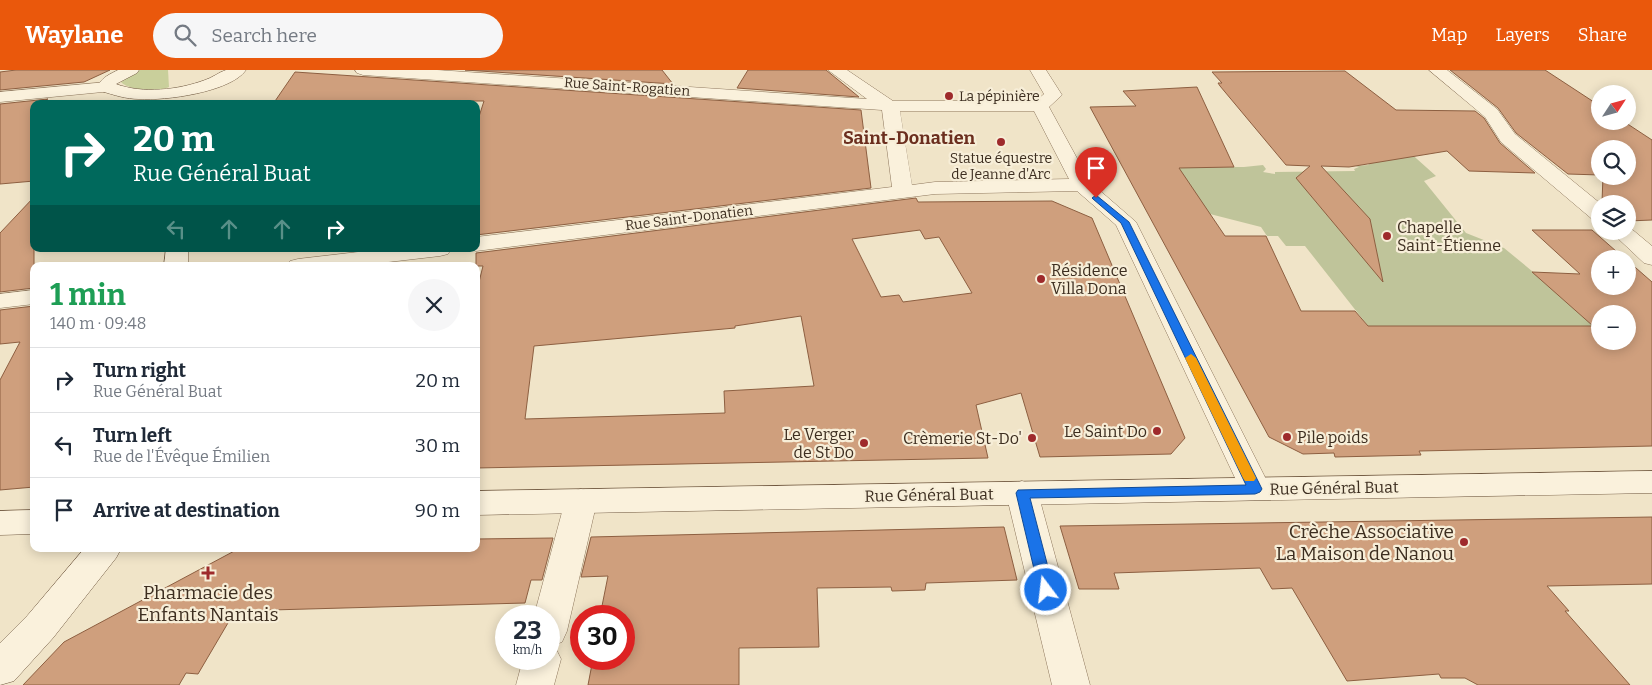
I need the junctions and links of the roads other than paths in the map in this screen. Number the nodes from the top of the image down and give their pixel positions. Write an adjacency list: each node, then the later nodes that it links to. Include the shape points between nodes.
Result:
1 (131, 70): 7 (street, via 111,80)
2 (238, 70): 8 (street, via 218,82)
3 (363, 70): 10 (street, Rue Saint-Rogatien)
4 (836, 70): 10 (street)
5 (1038, 70): 11 (street, via 1053,95)
6 (1437, 70): 14 (street, via 1491,113 1508,138)
7 (107, 88): 8 (street, via 150,95); 9 (street)
8 (185, 90)
9 (0, 97)
10 (890, 106): 11 (street, Rue Saint-Rogatien); 13 (street)
11 (1040, 106): 12 (street)
12 (1082, 186): 13 (street, Rue Saint-Donatien, via 935,188); 23 (street, via 1125,222)
13 (903, 192): 16 (street, Rue Saint-Donatien)
14 (1591, 207)
15 (1631, 240): 18 (street)
16 (480, 244)
17 (415, 252): 19 (street)
18 (1652, 258)
19 (331, 262)
20 (30, 297): 21 (street)
21 (0, 301)
22 (1652, 482): 23 (street, Rue Général Buat)
23 (1255, 489): 24 (street, Rue Général Buat)
24 (1022, 493): 25 (street, Rue Général Buat); 34 (street)
25 (581, 501): 26 (street, Rue Général Buat); 30 (street)
26 (480, 503)
27 (30, 522): 28 (street)
28 (0, 523)
29 (102, 552): 31 (street, via 40,627)
30 (555, 605)
31 (0, 669)
32 (539, 670): 33 (street)
33 (536, 685)
34 (1071, 685)

